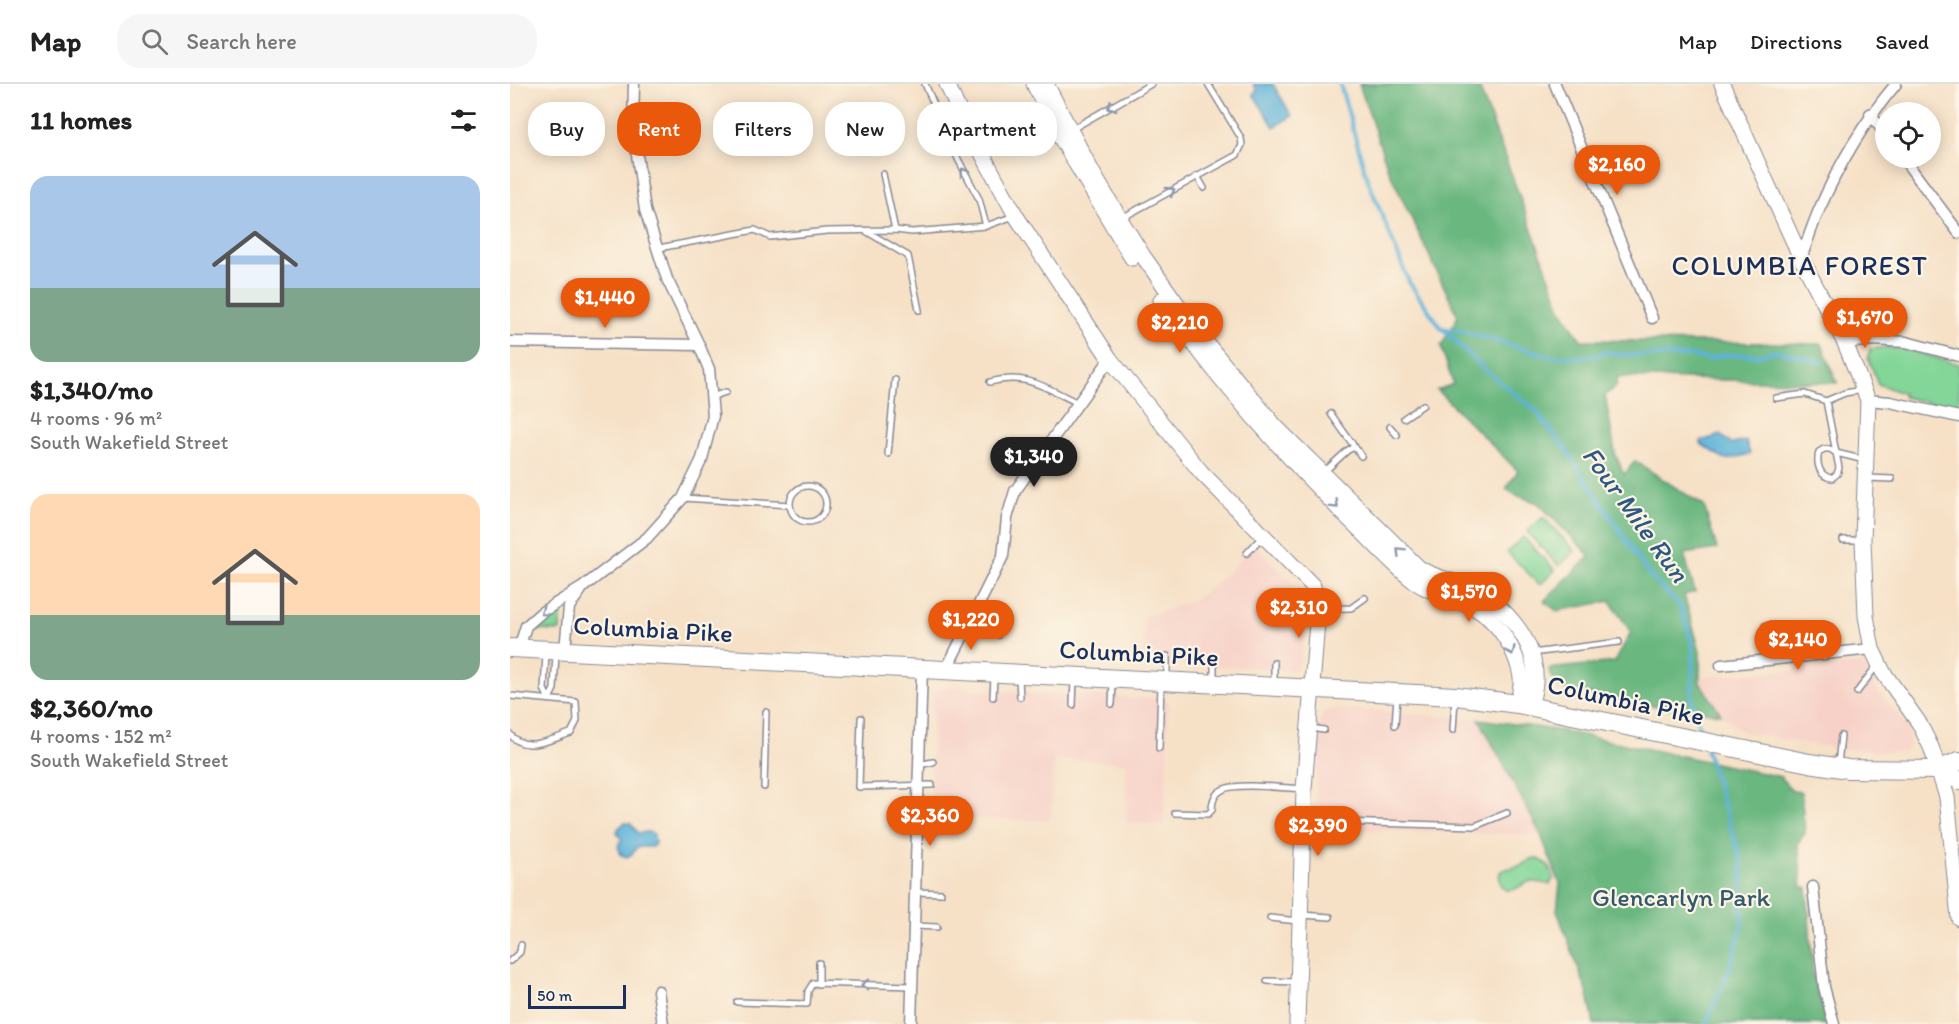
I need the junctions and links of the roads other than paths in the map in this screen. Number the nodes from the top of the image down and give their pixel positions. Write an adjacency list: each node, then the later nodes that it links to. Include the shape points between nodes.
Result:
1 (634, 84): 26 (street, via 633,127 645,210)
2 (925, 84): 22 (lane, one-way to 2, via 979,199)
3 (946, 84): 20 (street)
4 (1034, 84): 15 (street)
5 (1046, 84): 15 (street)
6 (1134, 84): 12 (lane)
7 (1151, 84): 12 (lane)
8 (1208, 84): 18 (lane, via 1242,145 1237,155)
9 (1555, 84): 29 (street)
10 (1722, 84): 27 (street)
11 (1896, 84): 13 (street)
12 (1138, 91): 15 (lane, one-way to 15)
13 (1870, 114): 14 (street); 27 (street, via 1836,173)
14 (1875, 121)
15 (1064, 133): 21 (street)
16 (1910, 168): 25 (street)
17 (883, 174): 24 (lane)
18 (1197, 176): 19 (lane); 21 (lane, one-way to 18)
19 (1204, 189)
20 (1016, 216): 22 (lane); 34 (street)
21 (1115, 222): 54 (street, via 1203,340)
22 (986, 226): 24 (lane)
23 (864, 230): 24 (lane); 26 (lane, via 770,237 755,230); 28 (lane, via 908,256)
24 (895, 230)
25 (1959, 233)
26 (659, 248): 32 (street, via 667,279)
27 (1801, 258): 31 (street)
28 (919, 310)
29 (1652, 318)
30 (510, 342): 32 (street)
31 (1845, 343): 33 (street, via 1906,342); 38 (street)
32 (699, 345): 39 (street, via 709,369)
33 (1959, 356)
34 (1110, 358): 42 (street); 59 (street, via 1201,472)
35 (895, 380): 51 (lane)
36 (990, 382): 42 (lane, via 1007,378 1028,380)
37 (726, 392): 39 (lane)
38 (1865, 395): 41 (lane, via 1845,393); 45 (street); 53 (street)
39 (711, 397): 57 (street, via 713,416 702,459)
40 (1776, 398): 41 (lane, via 1805,394)
41 (1826, 401): 50 (lane)
42 (1078, 403): 66 (street, via 1015,491 1003,556)
43 (1423, 405): 46 (lane)
44 (1331, 414): 49 (lane)
45 (1959, 417)
46 (1404, 418)
47 (1390, 427): 48 (lane)
48 (1397, 435)
49 (1355, 447): 52 (lane); 54 (lane)
50 (1836, 453): 50 (lane, via 1830,449 1819,452 1821,473 1826,477 1837,474); 53 (lane)
51 (888, 454)
52 (1361, 456)
53 (1865, 460): 55 (street)
54 (1317, 478): 72 (street, one-way to 54, via 1503,610 1468,587 1419,568); 98 (street, one-way to 98, via 1411,579 1480,610 1492,621 1514,654)
55 (1865, 478): 56 (lane); 61 (street)
56 (1892, 479)
57 (683, 498): 58 (lane); 63 (street, via 647,538)
58 (790, 505): 58 (lane, via 796,517 807,522 823,513 826,501 821,491 805,486 795,491)
59 (1264, 535): 62 (lane); 65 (street, via 1313,586)
60 (1843, 540): 61 (lane)
61 (1863, 540): 74 (street, via 1866,616)
62 (1247, 553)
63 (583, 587): 70 (street, one-way to 70, via 526,626); 71 (street, via 569,607)
64 (1365, 598): 65 (lane, via 1351,608)
65 (1318, 609): 88 (street)
66 (971, 620): 68 (lane); 80 (street)
67 (1765, 626): 76 (lane)
68 (998, 635)
69 (1619, 642): 72 (lane)
70 (514, 648): 71 (main road, Columbia Pike)
71 (556, 650): 79 (main road, Columbia Pike); 95 (lane, via 554,689); 95 (lane, via 544,688)
72 (1531, 653): 98 (street, via 1535,682)
73 (1167, 656): 85 (lane)
74 (1875, 656): 76 (street); 89 (lane); 112 (street, via 1919,723)
75 (1214, 660): 86 (lane)
76 (1770, 660): 78 (street)
77 (1274, 663): 87 (lane)
78 (1721, 665)
79 (922, 668): 80 (main road, Columbia Pike); 110 (street)
80 (946, 670): 81 (main road, Columbia Pike)
81 (995, 672): 82 (main road, Columbia Pike); 93 (lane)
82 (1019, 673): 83 (main road, Columbia Pike); 94 (lane)
83 (1074, 676): 84 (main road, Columbia Pike); 97 (lane)
84 (1113, 678): 85 (main road, Columbia Pike); 96 (lane)
85 (1164, 680): 86 (main road, Columbia Pike); 107 (lane)
86 (1214, 682): 87 (main road, Columbia Pike)
87 (1274, 686): 88 (main road, Columbia Pike)
88 (1312, 688): 90 (main road, Columbia Pike); 102 (street)
89 (1857, 692)
90 (1398, 693): 92 (main road, Columbia Pike); 101 (lane)
91 (510, 696): 95 (lane)
92 (1456, 696): 98 (main road, Columbia Pike); 104 (lane)
93 (993, 697)
94 (1020, 697)
95 (549, 699): 105 (lane, via 576,702 577,722 571,733 529,746 515,741)
96 (1112, 704)
97 (1073, 705)
98 (1524, 705): 111 (main road, Columbia Pike)
99 (766, 712): 116 (lane)
100 (861, 718): 114 (lane, via 859,787)
101 (1395, 725)
102 (1308, 728): 103 (lane); 117 (street)
103 (1324, 730)
104 (1453, 730)
105 (510, 734)
106 (1841, 736): 111 (lane)
107 (1159, 748)
108 (1959, 761): 112 (main road, Columbia Pike)
109 (933, 762): 110 (lane)
110 (918, 765): 114 (street)
111 (1838, 768): 112 (main road, Columbia Pike)
112 (1938, 770): 113 (main road, Columbia Pike); 131 (street, via 1947,797)
113 (1959, 780)
114 (917, 784): 115 (lane); 118 (street)
115 (932, 785)
116 (764, 788)
117 (1304, 789): 119 (lane, via 1231,786 1220,790 1208,814); 122 (street)
118 (917, 812): 121 (lane); 123 (street)
119 (1175, 813)
120 (1507, 813): 122 (lane, via 1475,826)
121 (932, 814)
122 (1303, 821): 130 (street)
123 (916, 825): 124 (lane); 126 (street)
124 (949, 826)
125 (1813, 887): 146 (street, via 1824,987)
126 (914, 892): 127 (lane); 132 (street)
127 (941, 893)
128 (1330, 917): 130 (lane)
129 (1270, 918): 130 (lane)
130 (1300, 918): 138 (street)
131 (1959, 918)
132 (913, 926): 133 (lane); 140 (street)
133 (937, 927)
134 (521, 945): 135 (lane)
135 (510, 962)
136 (819, 963): 139 (lane)
137 (1267, 981): 138 (lane)
138 (1298, 982): 145 (street)
139 (819, 984): 140 (lane, one-way to 139); 142 (lane, via 813,983 808,991 807,1004)
140 (911, 986): 144 (street)
141 (658, 991): 143 (street)
142 (737, 1002)
143 (663, 1024)
144 (911, 1024)
145 (1297, 1024)
146 (1834, 1024)

